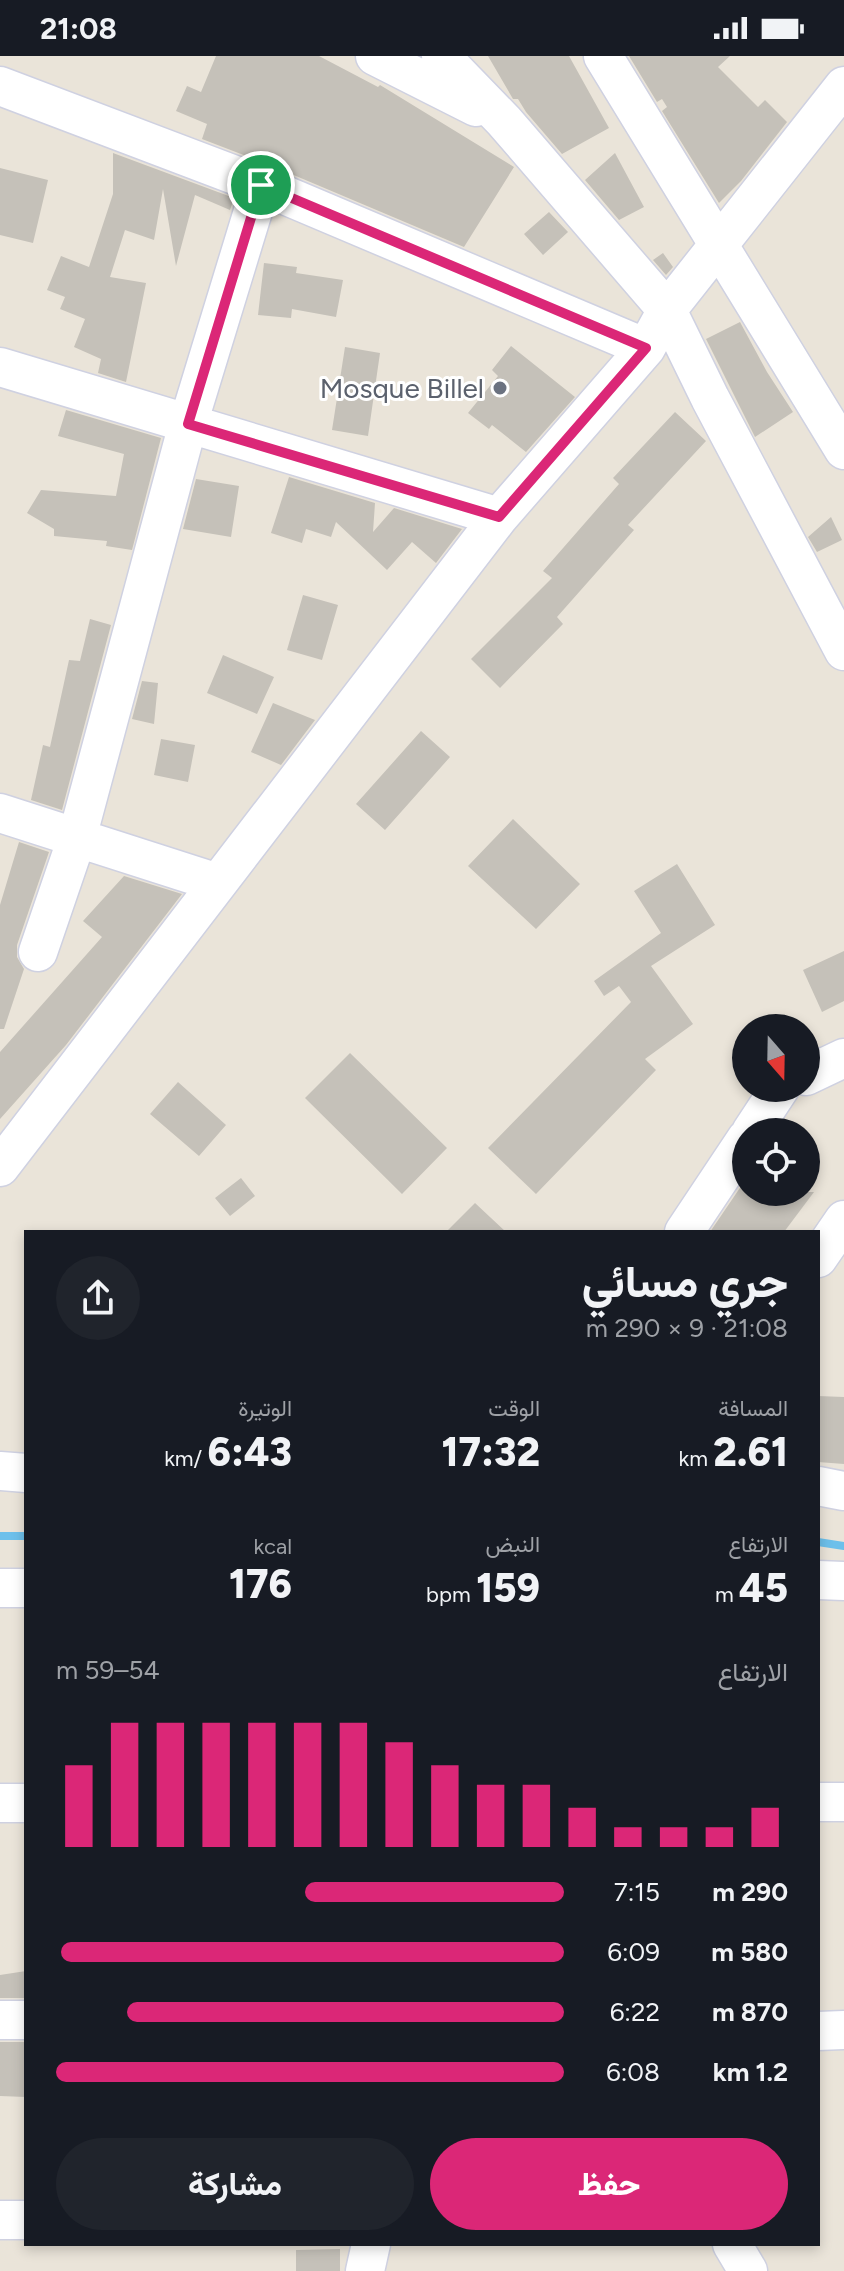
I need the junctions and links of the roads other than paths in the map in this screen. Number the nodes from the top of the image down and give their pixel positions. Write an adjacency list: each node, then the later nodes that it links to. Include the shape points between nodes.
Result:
1 (375, 56): 6 (street)
2 (441, 56): 6 (street)
3 (603, 56): 8 (street)
4 (0, 86): 7 (street)
5 (844, 86): 8 (street)
6 (504, 121): 9 (street)
7 (261, 185): 10 (street); 12 (street)
8 (719, 243): 9 (street); 13 (street)
9 (667, 310): 10 (street); 15 (street)
10 (646, 348): 14 (street)
11 (0, 367): 12 (street)
12 (188, 424): 14 (street); 17 (street)
13 (843, 444)
14 (499, 517): 18 (street)
15 (844, 651)
16 (0, 813): 17 (street)
17 (77, 838): 18 (street); 19 (street)
18 (218, 883): 22 (street)
19 (38, 952)
20 (844, 1058): 21 (street)
21 (820, 1069)
22 (16, 1120): 24 (street)
23 (732, 1160): 26 (street)
24 (0, 1167)
25 (844, 1220): 27 (street)
26 (685, 1230)
27 (820, 1255)
28 (0, 1471): 29 (street)
29 (24, 1473)
30 (820, 1486): 31 (street)
31 (844, 1491)
32 (820, 1580): 33 (street)
33 (844, 1581)
34 (0, 1588): 35 (street)
35 (24, 1588)
36 (820, 1802): 37 (street)
37 (844, 1802)
38 (0, 1803): 39 (street)
39 (24, 1803)
40 (0, 2020): 41 (street)
41 (24, 2020)
42 (844, 2030): 43 (street)
43 (820, 2031)
44 (0, 2220): 45 (street)
45 (24, 2220)
46 (371, 2246): 48 (street)
47 (733, 2246): 49 (street)
48 (365, 2271)
49 (748, 2271)

